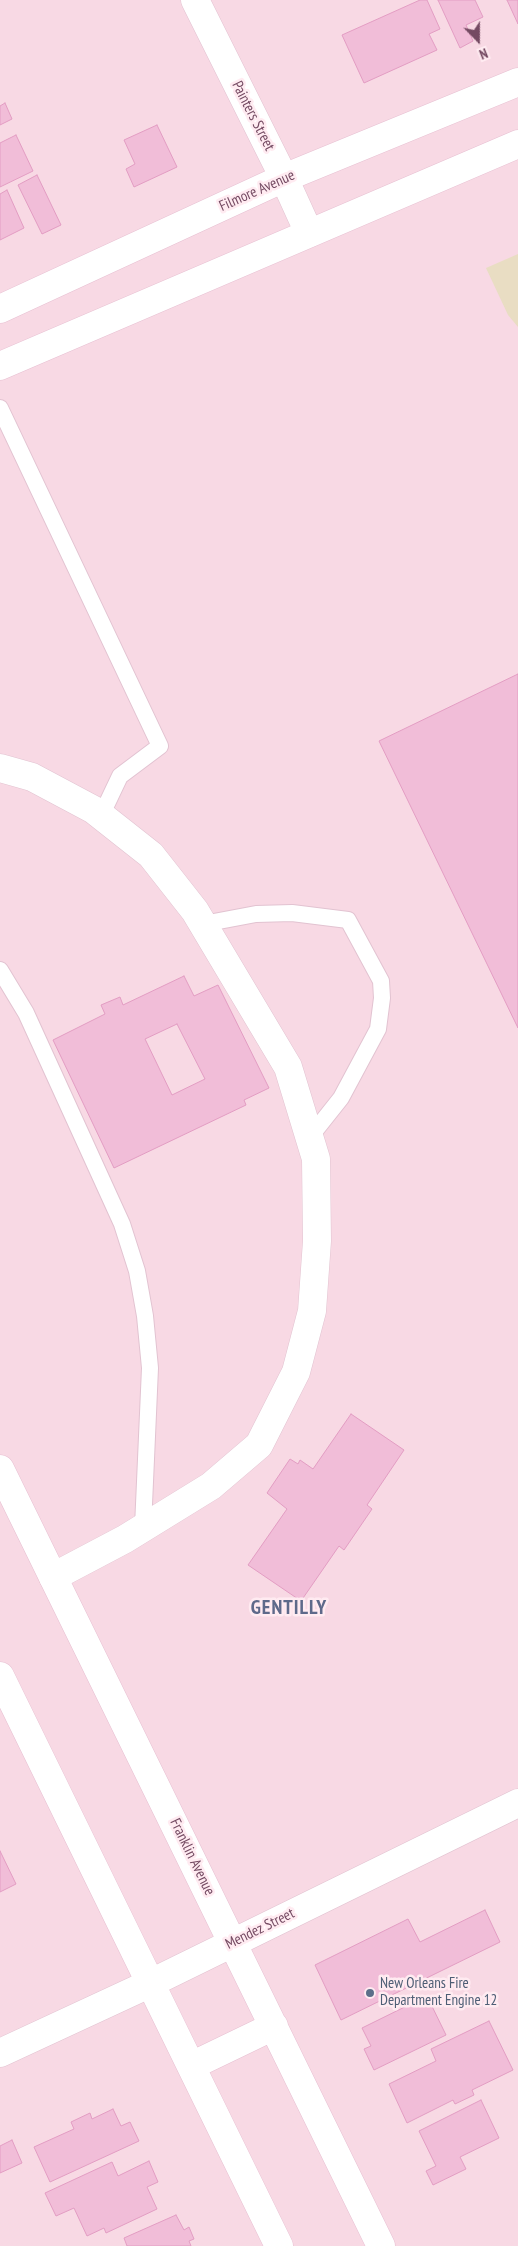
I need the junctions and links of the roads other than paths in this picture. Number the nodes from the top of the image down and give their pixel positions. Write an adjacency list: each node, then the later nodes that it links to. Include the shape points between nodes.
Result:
1 (195, 0): 4 (street, Painters Street)
2 (518, 82): 4 (street, Filmore Avenue)
3 (518, 144): 5 (street)
4 (284, 178): 5 (street, Painters Street); 6 (street, Filmore Avenue)
5 (308, 233): 7 (street)
6 (0, 309)
7 (0, 366)
8 (0, 408): 10 (lane, via 160,746 120,776)
9 (0, 768): 10 (street, via 32,777)
10 (101, 816): 11 (street, via 151,855)
11 (204, 924): 13 (street, via 288,1066); 13 (lane, via 256,914 292,913 348,920 381,981 378,1028 341,1098)
12 (0, 970): 15 (lane, via 26,1013 118,1216 136,1271 150,1368)
13 (310, 1137): 15 (street, via 316,1159 312,1311 296,1372 259,1445 211,1486)
14 (0, 1469): 16 (street, Franklin Avenue)
15 (143, 1527): 16 (street)
16 (53, 1578): 19 (street, Franklin Avenue)
17 (0, 1676): 20 (street)
18 (518, 1802): 19 (street, Mendez Street)
19 (233, 1942): 20 (street, Mendez Street); 21 (street, Franklin Avenue)
20 (151, 1983): 22 (street, Mendez Street); 23 (street)
21 (274, 2026): 23 (street); 25 (street, Franklin Avenue)
22 (0, 2053)
23 (191, 2066): 24 (street)
24 (279, 2246)
25 (381, 2246)

